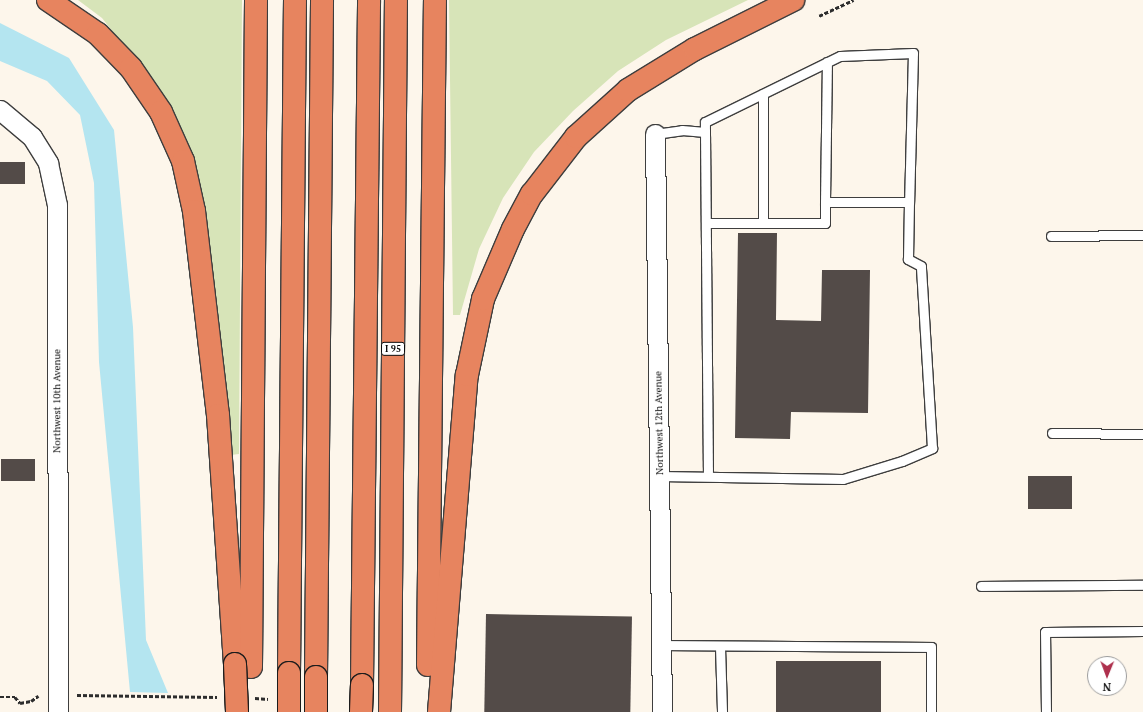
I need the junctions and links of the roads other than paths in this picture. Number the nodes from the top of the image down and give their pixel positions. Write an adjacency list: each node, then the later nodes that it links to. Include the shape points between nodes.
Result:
1 (48, 0): 29 (highway, via 98,34 131,68 161,112 183,161 194,211 218,415)
2 (793, 0): 34 (highway, via 695,49 623,94 566,149 532,194 513,229 483,299 467,375)
3 (368, 2): 36 (highway, bridge)
4 (256, 3): 29 (highway)
5 (295, 3): 32 (highway, bridge, via 289,673)
6 (322, 3): 35 (highway, bridge)
7 (396, 3): 30 (highway, I 95)
8 (435, 4): 34 (highway)
9 (827, 62): 10 (lane); 14 (lane); 15 (lane, via 840,56 913,53)
10 (763, 94): 12 (lane, via 705,122); 17 (lane)
11 (0, 110): 31 (street, Northwest 10th Avenue, via 32,137 48,163 57,205)
12 (705, 132): 13 (lane, via 682,130); 16 (lane)
13 (655, 134): 22 (street, Northwest 12th Avenue)
14 (826, 202): 15 (lane); 17 (lane, via 825,223)
15 (909, 202): 23 (lane, via 908,259 921,266 932,448 902,461 843,478)
16 (706, 223): 17 (lane); 23 (lane)
17 (763, 223)
18 (1143, 235): 19 (lane)
19 (1052, 236)
20 (1052, 433): 21 (lane)
21 (1143, 434)
22 (659, 476): 23 (lane); 27 (street, Northwest 12th Avenue)
23 (708, 476)
24 (1143, 585): 25 (lane)
25 (981, 586)
26 (1143, 630): 40 (lane, via 1045,632)
27 (662, 645): 28 (lane); 37 (street, Northwest 12th Avenue)
28 (720, 647): 38 (lane); 39 (lane, via 931,648)
29 (243, 666): 33 (highway)
30 (390, 702)
31 (58, 703)
32 (282, 706)
33 (246, 707)
34 (434, 707)
35 (316, 712)
36 (361, 712)
37 (662, 712)
38 (722, 712)
39 (931, 712)
40 (1046, 712)

